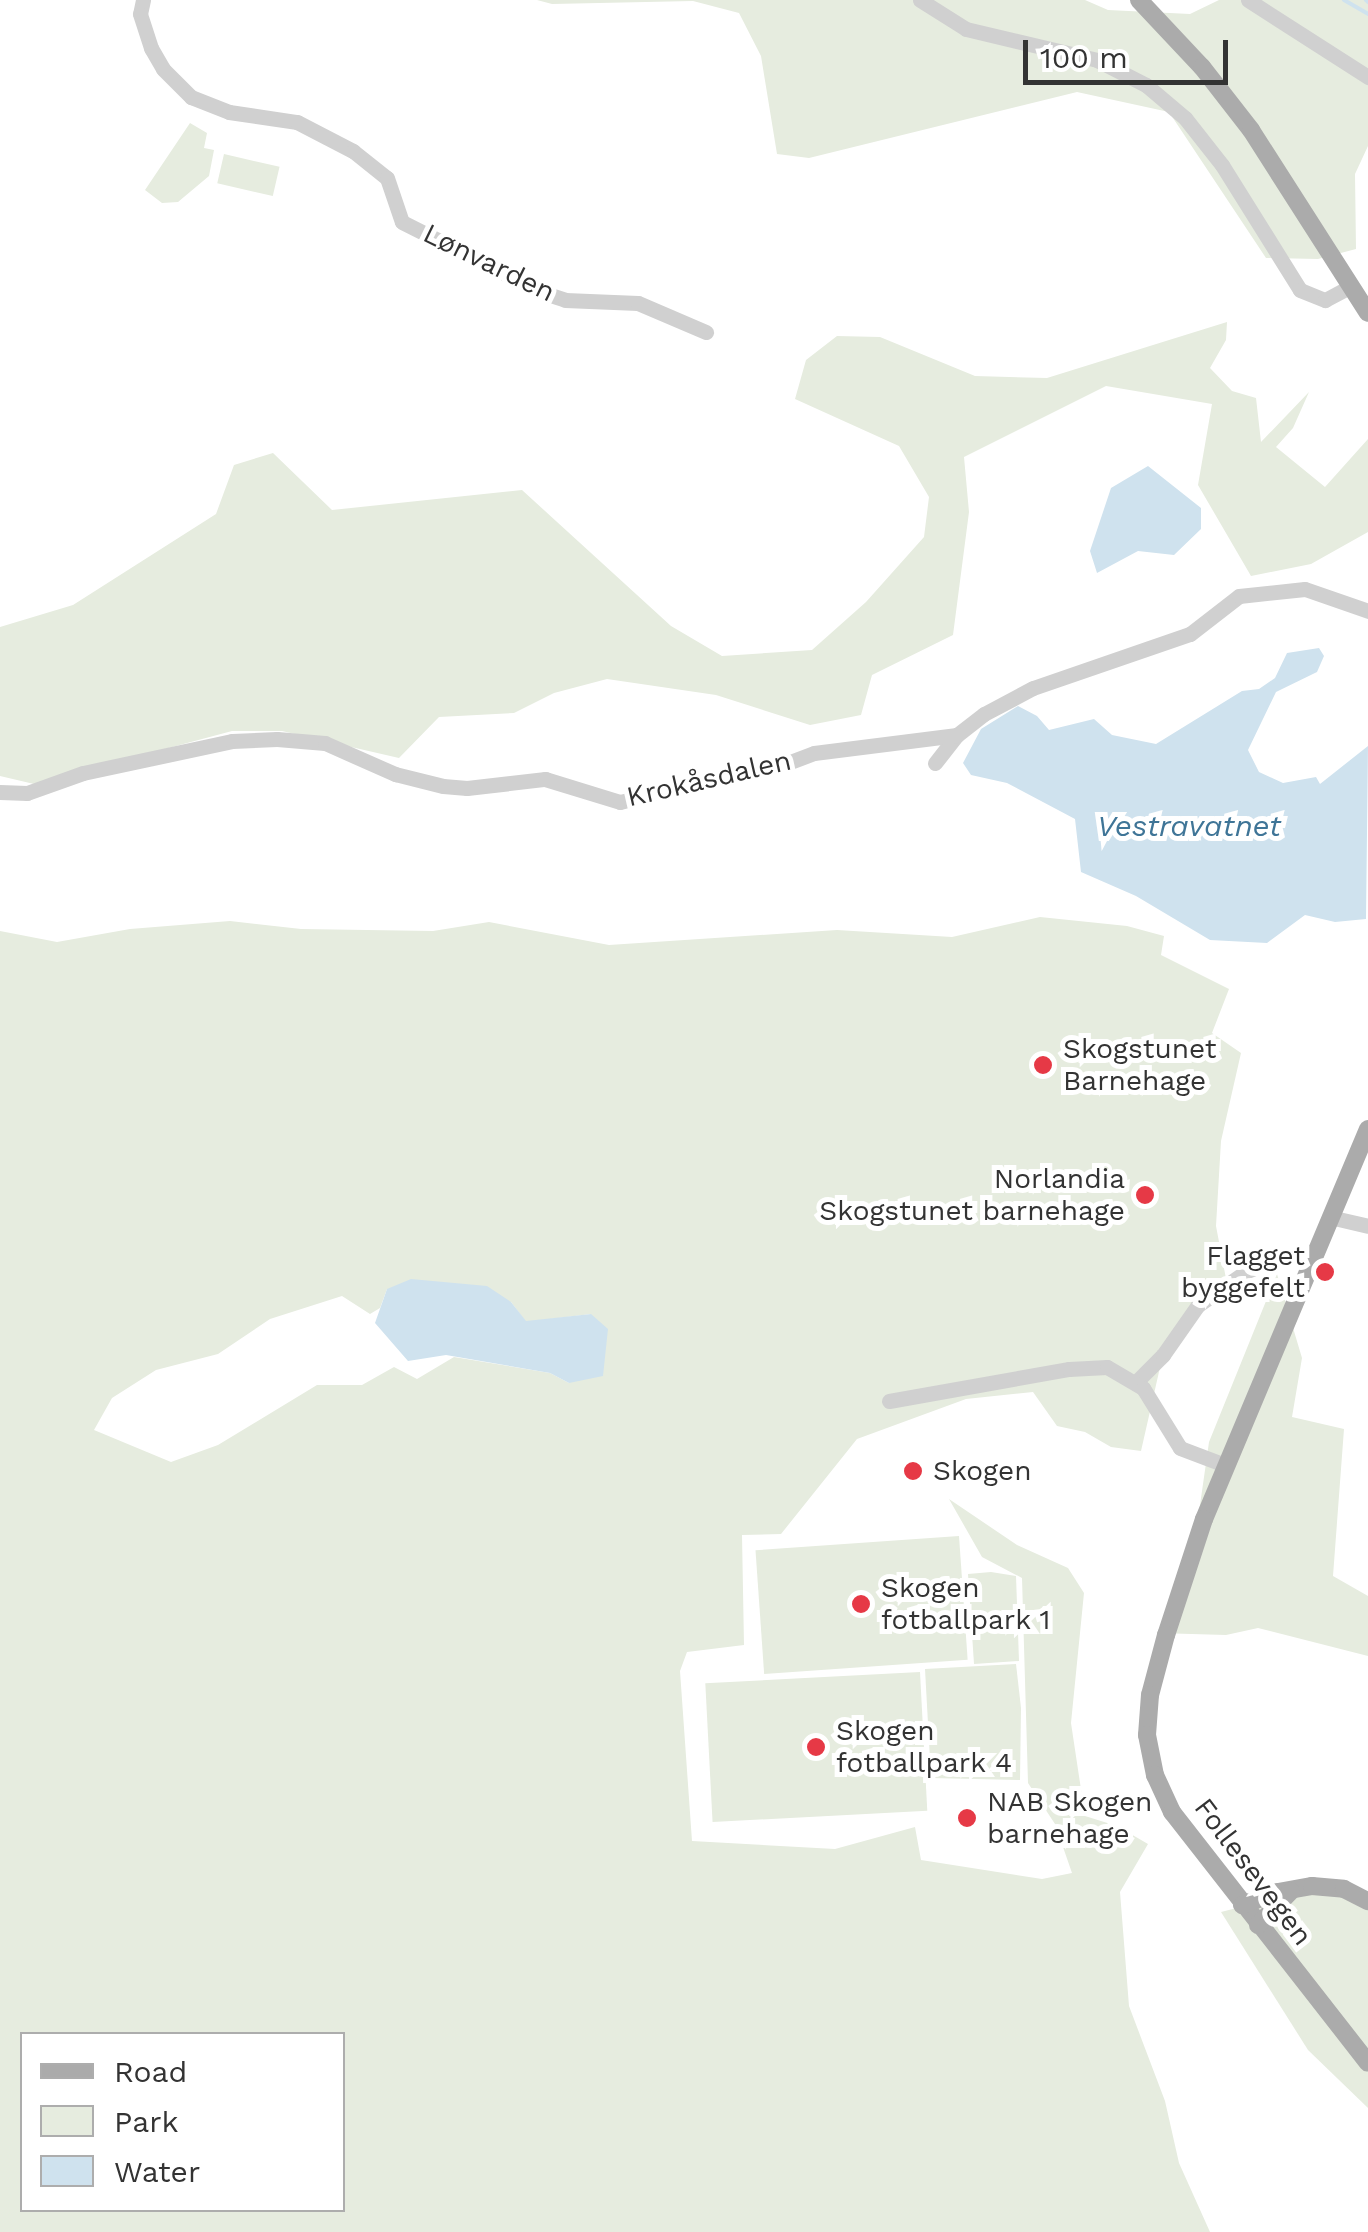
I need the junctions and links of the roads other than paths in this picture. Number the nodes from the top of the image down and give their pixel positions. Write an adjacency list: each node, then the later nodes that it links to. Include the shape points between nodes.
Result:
1 (143, 0): 10 (street, Lønvarden, via 140,14 151,48 191,97 230,112 298,122 353,151 387,178 402,222 541,292 565,300 638,303)
2 (920, 0): 8 (street, via 966,29 1084,56 1146,85 1194,130 1306,294 1326,300)
3 (1139, 0): 6 (main road)
4 (1156, 0): 6 (main road)
5 (1248, 0): 7 (street)
6 (1174, 35): 8 (main road, via 1269,156)
7 (1368, 77)
8 (1351, 286): 9 (main road)
9 (1368, 312)
10 (706, 332)
11 (1352, 604): 12 (street, Krokåsdalen); 13 (street); 14 (street, Krokåsdalen, via 1305,589 1239,596 1190,634 1034,688)
12 (1368, 610)
13 (1368, 625)
14 (957, 735): 15 (street, Krokåsdalen); 16 (street, Krokåsdalen, via 814,753 769,770 620,802 545,778 443,786 394,774 325,744 277,739 232,741 83,773 28,794)
15 (935, 762)
16 (0, 792)
17 (1368, 1129): 18 (main road, Follesevegen)
18 (1334, 1218): 19 (street); 23 (main road, Follesevegen)
19 (1368, 1226)
20 (1293, 1253): 21 (street, via 1247,1271 1198,1305)
21 (1136, 1382): 22 (street, via 1107,1367 1069,1369); 23 (street, via 1180,1448)
22 (890, 1402)
23 (1225, 1464): 26 (main road, Follesevegen, via 1166,1636 1150,1694 1148,1735 1155,1775 1172,1812)
24 (1292, 1891): 25 (main road, via 1324,1886); 26 (main road); 27 (main road)
25 (1368, 1900)
26 (1242, 1906): 27 (main road, Follesevegen)
27 (1258, 1925): 28 (main road, Follesevegen)
28 (1368, 2062)

